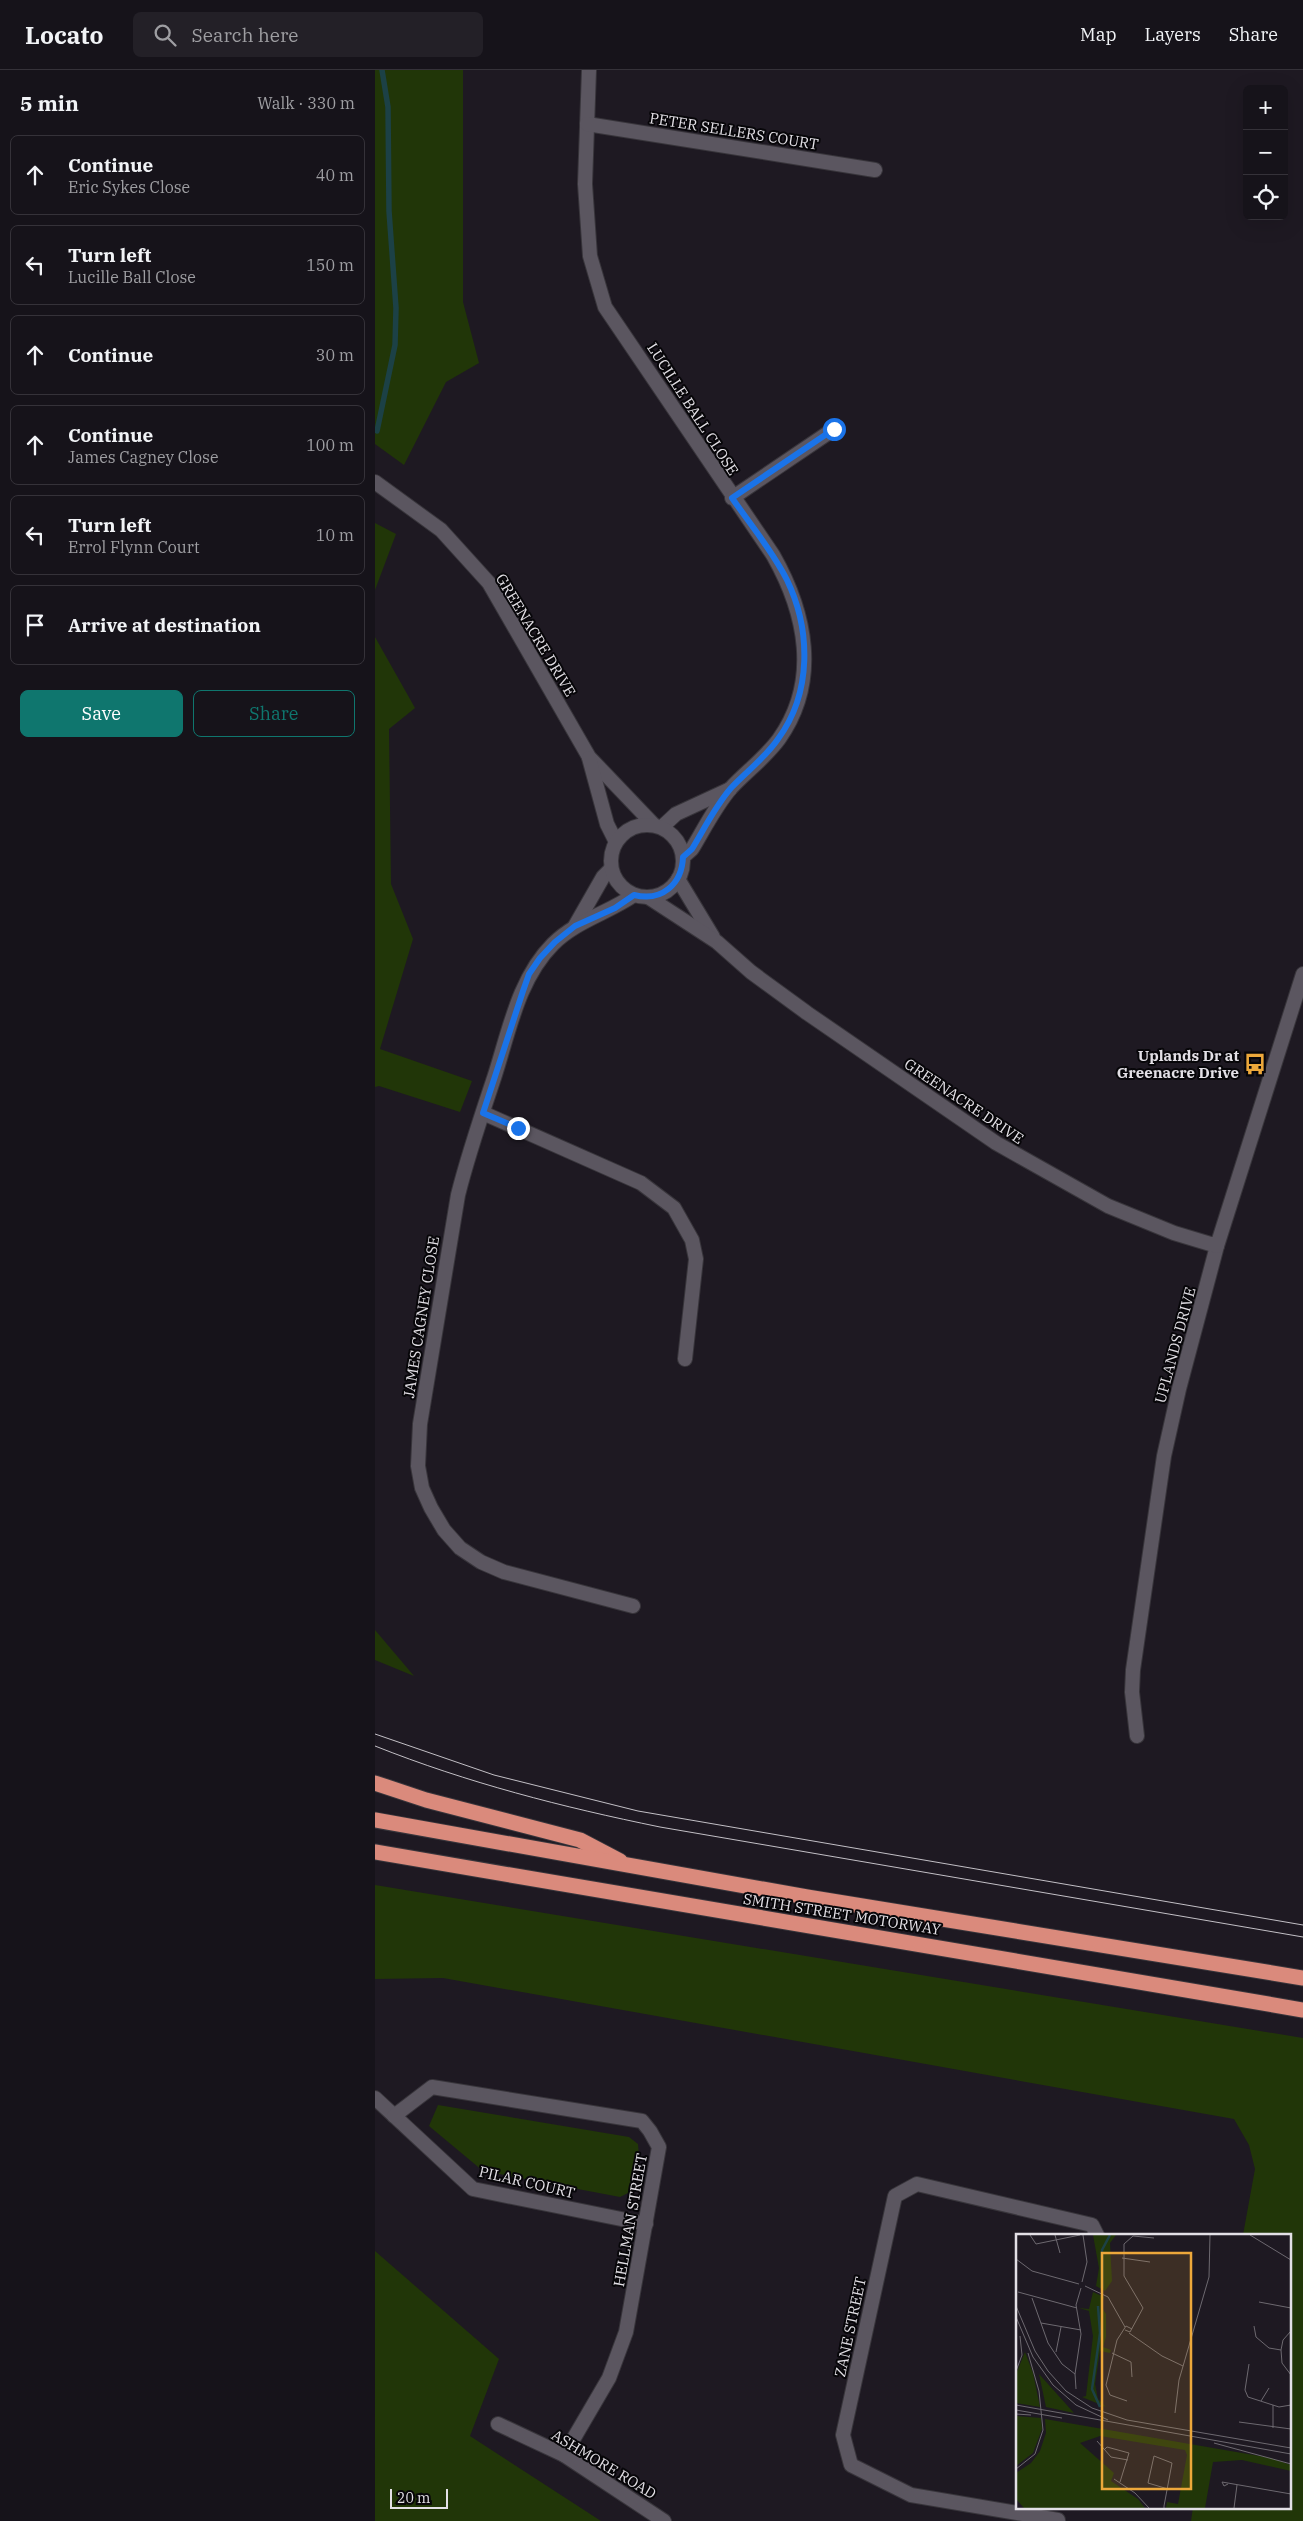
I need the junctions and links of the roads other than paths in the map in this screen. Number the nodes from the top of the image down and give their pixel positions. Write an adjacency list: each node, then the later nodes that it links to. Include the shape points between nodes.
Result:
1 (589, 70): 2 (street, LUCILLE BALL CLOSE)
2 (587, 124): 3 (street, PETER SELLERS COURT); 6 (street, LUCILLE BALL CLOSE, via 585,184 590,256 605,306)
3 (875, 170)
4 (834, 429): 6 (street)
5 (375, 482): 7 (street, GREENACRE DRIVE, via 441,530 489,583)
6 (732, 498): 8 (street, LUCILLE BALL CLOSE, via 787,580 805,645 801,691 793,715 780,738)
7 (589, 757): 9 (street, GREENACRE DRIVE); 10 (street, GREENACRE DRIVE, via 607,824)
8 (730, 789): 9 (street, LUCILLE BALL CLOSE); 11 (street, LUCILLE BALL CLOSE, via 692,849)
9 (658, 826): 10 (street, via 632,828); 11 (street, via 677,839)
10 (616, 842): 12 (street, via 610,860)
11 (683, 857): 13 (street, via 683,869)
12 (611, 869): 14 (street, via 616,880); 16 (street, JAMES CAGNEY CLOSE)
13 (678, 880): 15 (street, via 665,892); 17 (street, GREENACRE DRIVE)
14 (634, 895): 15 (street); 16 (street, JAMES CAGNEY CLOSE, via 615,908)
15 (648, 897): 17 (street, GREENACRE DRIVE)
16 (575, 926): 19 (street, JAMES CAGNEY CLOSE, via 540,958 529,974)
17 (717, 942): 20 (street, GREENACRE DRIVE, via 800,1008 995,1143 1108,1206 1174,1233)
18 (1303, 974): 20 (street, UPLANDS DRIVE)
19 (483, 1113): 21 (street, via 641,1183 673,1208 692,1240 696,1259); 22 (street, JAMES CAGNEY CLOSE, via 458,1195 420,1424 422,1488 444,1530 460,1548 481,1562 504,1572)
20 (1217, 1246): 23 (street, UPLANDS DRIVE, via 1179,1389 1153,1522 1133,1670)
21 (685, 1359)
22 (633, 1606)
23 (1137, 1736)
24 (375, 1783): 27 (highway, via 426,1800 581,1840)
25 (375, 1820): 27 (highway, SMITH STREET MOTORWAY)
26 (375, 1852): 29 (highway, SMITH STREET MOTORWAY)
27 (633, 1868): 28 (highway, SMITH STREET MOTORWAY)
28 (1303, 1978)
29 (1303, 2010)
30 (375, 2098): 31 (street, PILAR COURT)
31 (394, 2116): 32 (street, PILAR COURT, via 473,2189); 32 (street, HELLMAN STREET, via 432,2087 642,2121 659,2147)
32 (646, 2224): 35 (street, HELLMAN STREET, via 626,2332 609,2378)
33 (1096, 2234): 36 (street, ZANE STREET, via 1092,2225 917,2184 895,2196 843,2434 851,2465 911,2495)
34 (498, 2424): 35 (street, ASHMORE ROAD)
35 (565, 2455): 37 (street, ASHMORE ROAD)
36 (1059, 2516)
37 (664, 2521)

